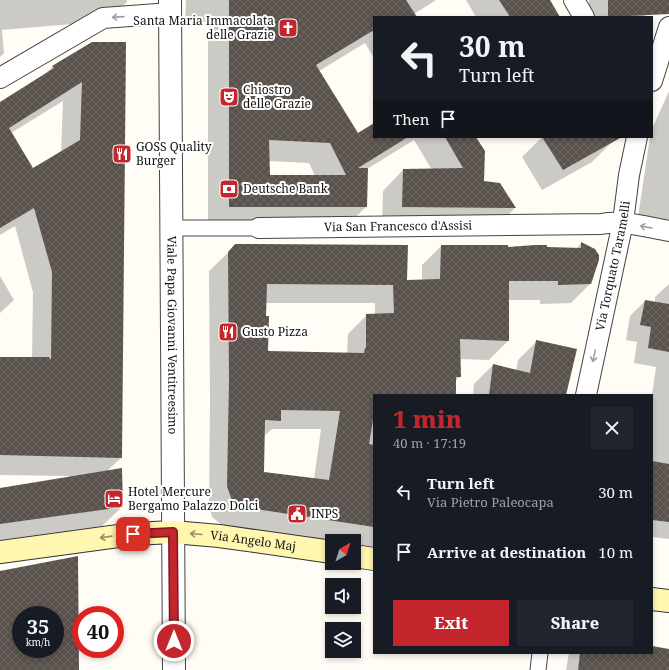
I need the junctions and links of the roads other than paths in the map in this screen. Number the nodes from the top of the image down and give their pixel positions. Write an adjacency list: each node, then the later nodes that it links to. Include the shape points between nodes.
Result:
1 (574, 0): 3 (street)
2 (170, 7): 5 (street, one-way to 5, via 103,18); 9 (street, Viale Papa Giovanni Ventitreesimo)
3 (583, 16)
4 (669, 26): 6 (street)
5 (0, 78)
6 (653, 78)
7 (637, 138): 8 (street, Via Torquato Taramelli)
8 (623, 222): 10 (street, Via San Francesco d'Assisi); 11 (street, Via San Francesco d'Assisi, one-way to 8); 12 (street, Via Torquato Taramelli, one-way to 12)
9 (172, 228): 10 (street, Via San Francesco d'Assisi); 13 (street, Viale Papa Giovanni Ventitreesimo)
10 (259, 228)
11 (669, 231)
12 (586, 394)
13 (173, 532): 14 (main road, Via Angelo Maj, one-way to 13); 15 (main road, Via Angelo Maj, one-way to 15, via 133,534); 21 (street, Viale Papa Giovanni Ventitreesimo)
14 (325, 551)
15 (0, 552)
16 (361, 557): 17 (main road)
17 (373, 558)
18 (653, 599): 19 (main road)
19 (669, 601)
20 (540, 654): 22 (street)
21 (174, 670)
22 (538, 670)

